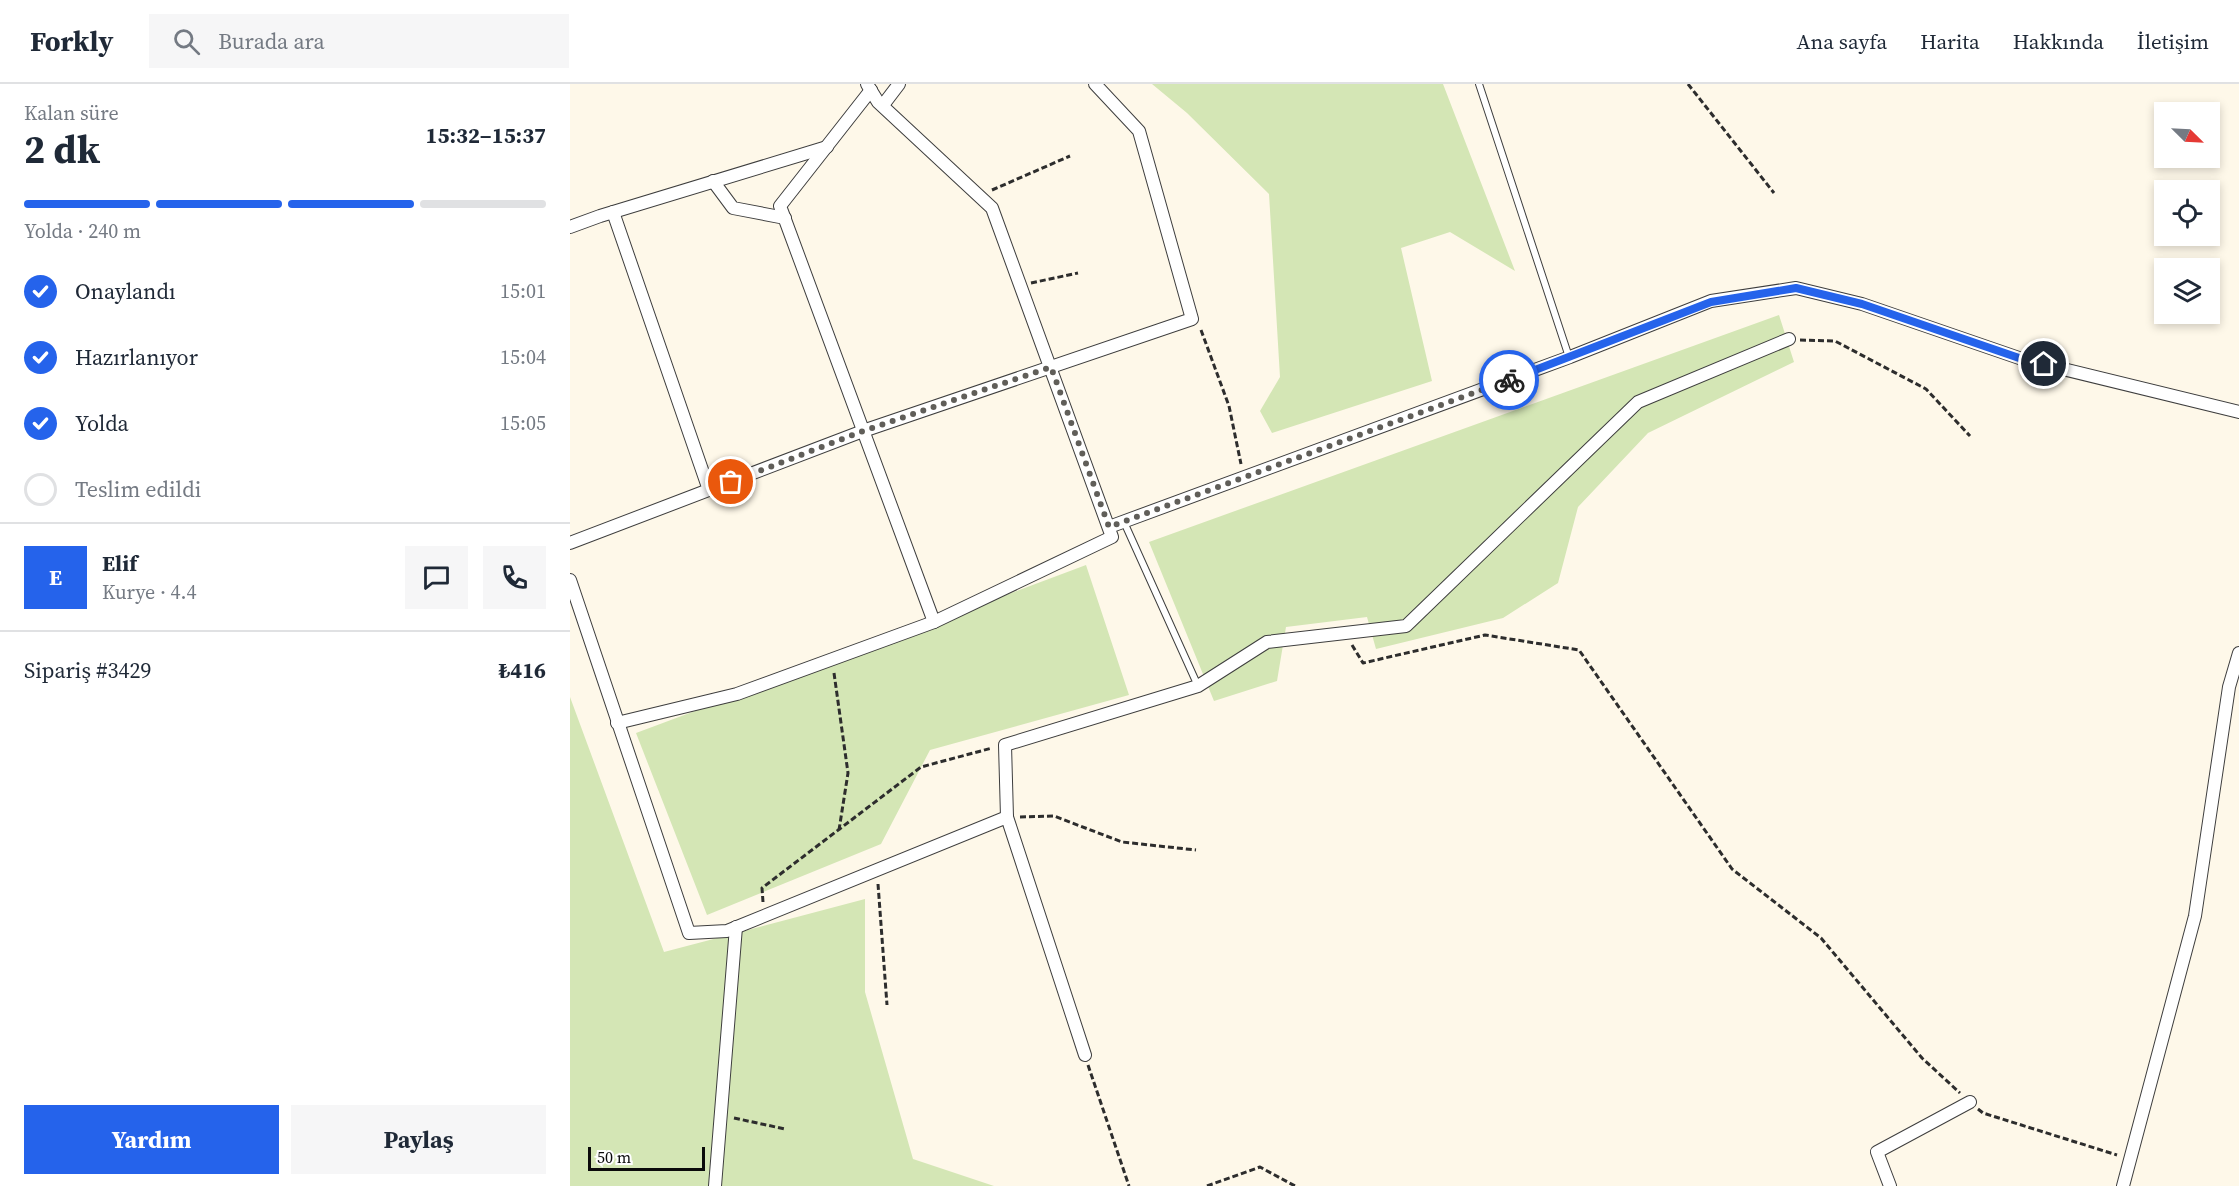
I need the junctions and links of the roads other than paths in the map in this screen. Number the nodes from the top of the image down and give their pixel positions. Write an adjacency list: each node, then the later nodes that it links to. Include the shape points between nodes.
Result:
1 (899, 84): 5 (street)
2 (1095, 84): 13 (street, via 1139,131 1192,319)
3 (1479, 84): 12 (lane)
4 (869, 87): 5 (street); 6 (street)
5 (883, 105): 13 (street, via 992,208)
6 (826, 147): 7 (street); 9 (street, via 780,206)
7 (713, 182): 8 (street); 9 (street, via 733,208)
8 (613, 212): 10 (street); 16 (street)
9 (785, 218): 15 (street)
10 (570, 227)
11 (1789, 339): 23 (street, via 1638,402 1406,626 1268,642)
12 (1570, 357): 14 (street, via 1711,302 1796,288 1862,304 2022,359); 17 (street)
13 (1051, 367): 15 (street); 18 (street)
14 (2239, 412)
15 (863, 431): 16 (street); 21 (street)
16 (709, 490): 19 (street)
17 (1123, 522): 18 (street); 23 (lane)
18 (1109, 527): 21 (street, via 1112,537)
19 (570, 543)
20 (570, 580): 24 (street)
21 (934, 622): 24 (street, via 737,694)
22 (2239, 653): 31 (street, via 2229,687 2195,916)
23 (1198, 686): 25 (street, via 1005,745)
24 (618, 723): 26 (street, via 689,933)
25 (1007, 817): 26 (street); 27 (street)
26 (736, 927): 29 (street)
27 (1085, 1055)
28 (1970, 1102): 30 (street, via 1877,1152)
29 (715, 1186)
30 (1890, 1186)
31 (2123, 1186)

